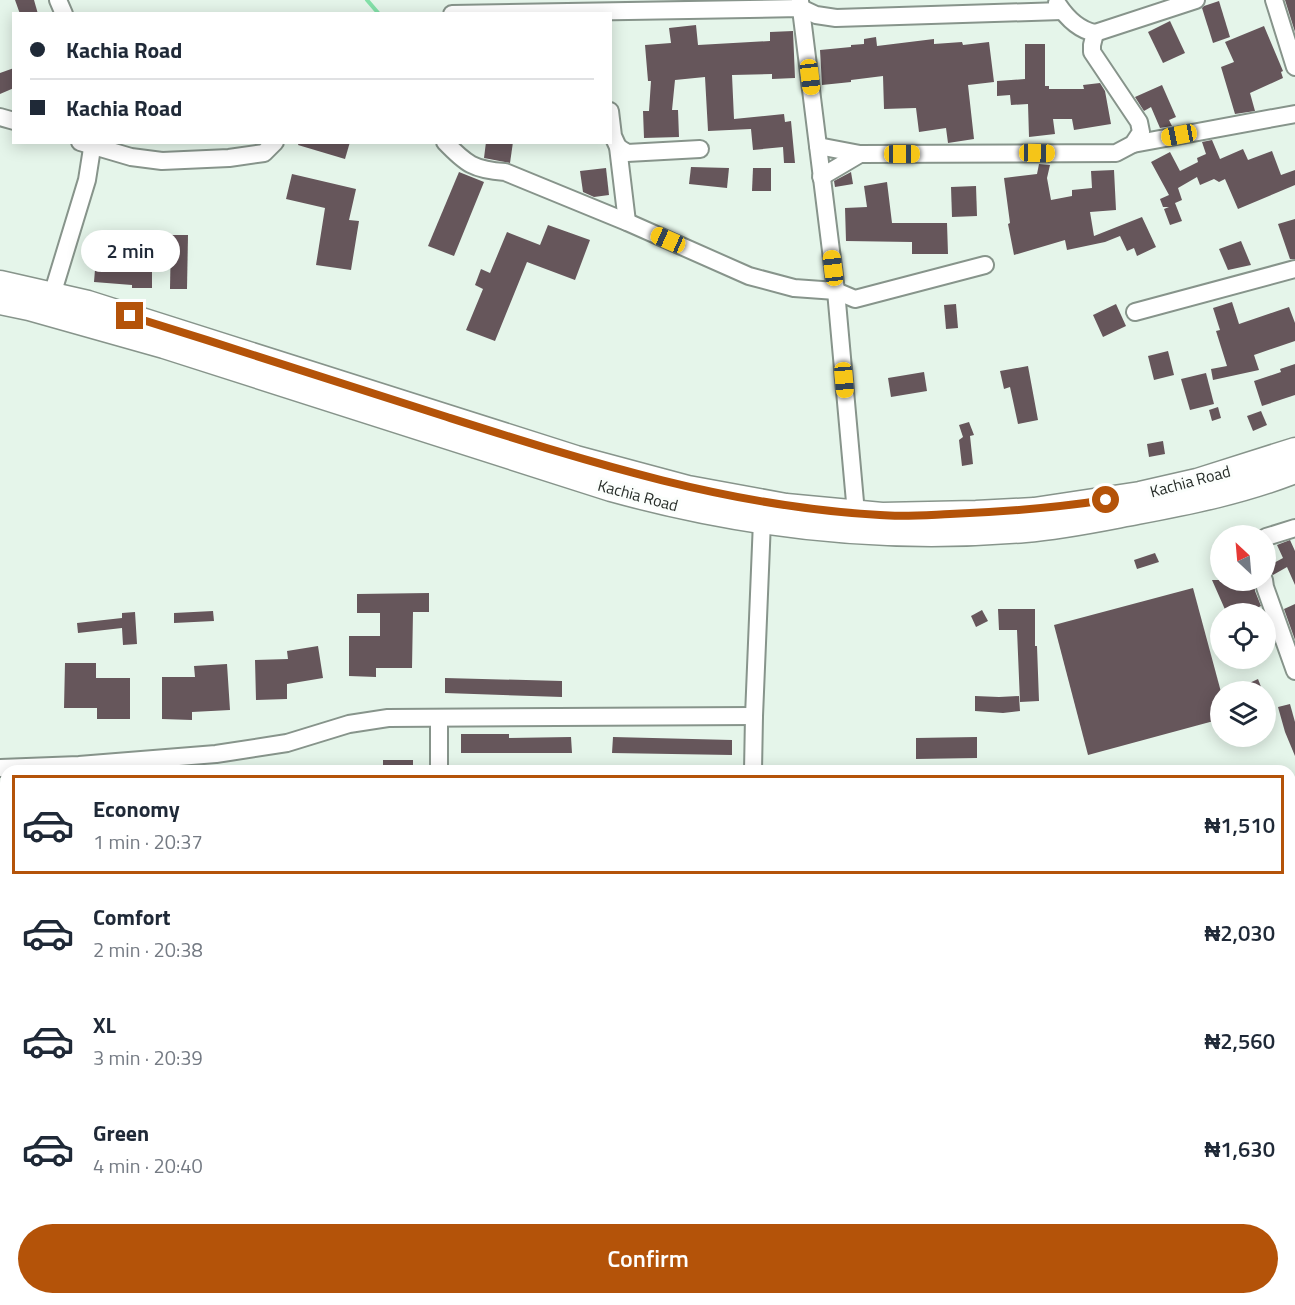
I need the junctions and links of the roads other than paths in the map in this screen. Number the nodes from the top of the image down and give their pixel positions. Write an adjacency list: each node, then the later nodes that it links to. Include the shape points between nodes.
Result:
1 (1197, 0): 6 (street)
2 (1274, 0): 7 (street)
3 (801, 4): 4 (street, via 816,15 836,18); 5 (street); 14 (street)
4 (1058, 5): 6 (street, via 1081,29)
5 (600, 12)
6 (1095, 33): 13 (street, via 1092,52 1139,122 1141,132)
7 (1295, 67)
8 (1295, 114): 13 (street)
9 (612, 128): 15 (street)
10 (89, 144): 11 (street, via 131,157 162,161 264,153); 24 (street, via 87,180)
11 (273, 144)
12 (447, 144): 19 (street, via 470,165 504,172)
13 (1133, 144): 17 (street, via 1116,153)
14 (818, 146): 17 (street); 18 (street)
15 (618, 147): 16 (street, via 627,153); 19 (street)
16 (700, 150)
17 (860, 154): 18 (street)
18 (822, 177): 23 (street)
19 (627, 222): 23 (street, via 749,276 794,288)
20 (986, 265): 23 (street, via 855,299)
21 (1295, 269): 26 (street)
22 (0, 283): 24 (highway, Kachia Road)
23 (836, 291): 29 (street)
24 (52, 295): 29 (highway, Kachia Road, via 627,472 741,498)
25 (0, 302): 30 (highway, Kachia Road, via 164,346 611,489)
26 (1135, 312)
27 (1295, 450): 29 (highway, Kachia Road, via 1197,481 1034,510)
28 (1295, 471): 30 (highway, Kachia Road, via 1188,503 1080,524 1024,530 912,534)
29 (856, 513)
30 (762, 521): 35 (street)
31 (1295, 528): 32 (street)
32 (1276, 534)
33 (1267, 591): 34 (street)
34 (1295, 672)
35 (754, 716): 36 (street); 39 (street)
36 (440, 719): 37 (street, via 388,718 348,724 287,743); 38 (street)
37 (130, 765)
38 (439, 765)
39 (753, 765)

